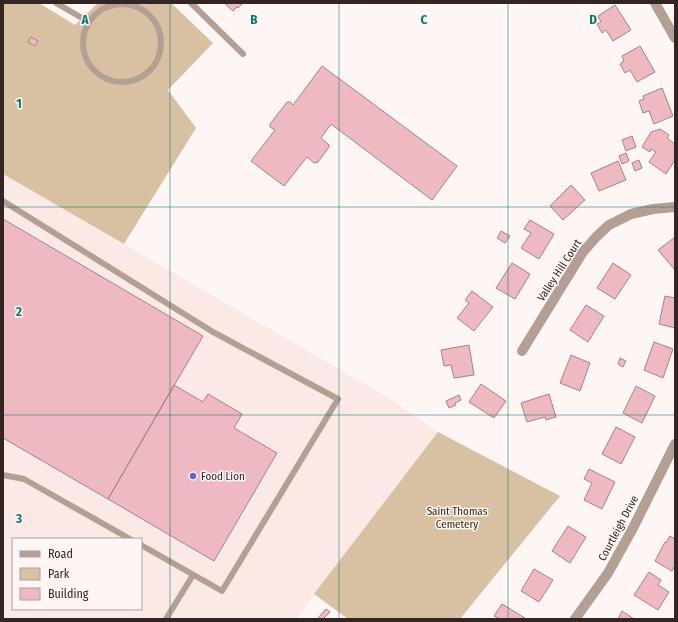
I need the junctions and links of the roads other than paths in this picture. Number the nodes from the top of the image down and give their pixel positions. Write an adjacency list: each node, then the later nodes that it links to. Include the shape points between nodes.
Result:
1 (56, 3): 4 (lane)
2 (191, 3): 6 (lane)
3 (655, 3): 5 (street)
4 (89, 22): 4 (lane, via 84,31 83,45 89,63 100,76 124,82 136,80 154,66 160,55 161,33 149,13 127,3 115,4 96,13)
5 (675, 38)
6 (243, 54)
7 (3, 201): 14 (lane, via 213,332 338,399 222,591)
8 (675, 207): 9 (street, Valley Hill Court, via 630,214 609,225 596,237 583,252)
9 (522, 351)
10 (675, 444): 16 (street, Courtleigh Drive, via 608,573)
11 (3, 475): 12 (lane, via 24,479)
12 (128, 538)
13 (142, 546): 14 (lane)
14 (193, 575): 15 (lane)
15 (166, 619)
16 (575, 619)

